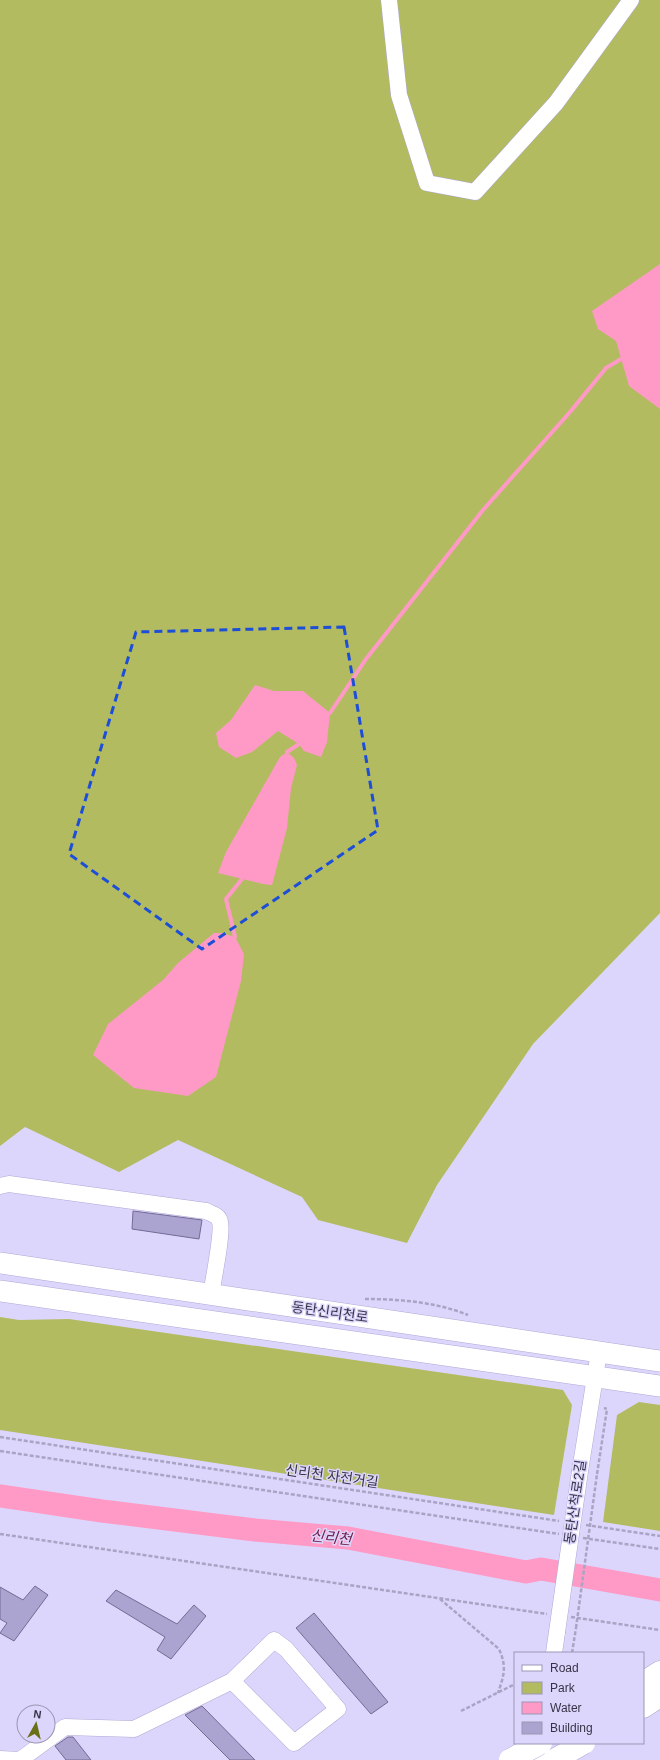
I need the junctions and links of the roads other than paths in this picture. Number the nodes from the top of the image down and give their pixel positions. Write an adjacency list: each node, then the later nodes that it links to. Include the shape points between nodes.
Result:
1 (389, 0): 2 (street, via 399,95 427,183 475,192 556,103)
2 (626, 2)
3 (0, 1186): 6 (street, via 9,1184 206,1211 216,1215 221,1233 212,1256)
4 (0, 1264): 6 (main road, 동탄신리천로)
5 (0, 1291): 10 (main road, 동탄신리천로)
6 (211, 1295): 7 (main road, 동탄신리천로)
7 (525, 1341): 8 (main road, 동탄신리천로); 10 (main road, via 534,1356)
8 (599, 1352): 9 (main road, 동탄신리천로); 12 (street, 동탄산척로2길)
9 (660, 1361)
10 (525, 1367): 12 (main road, 동탄신리천로)
11 (660, 1367): 13 (main road, via 655,1374)
12 (595, 1377): 13 (main road, 동탄신리천로); 14 (street, 동탄산척로2길, bridge)
13 (660, 1385)
14 (554, 1652)
15 (660, 1672): 17 (highway)
16 (232, 1681): 16 (street, via 294,1743 338,1709 286,1649 274,1640); 24 (street, via 134,1729 65,1727)
17 (644, 1682)
18 (660, 1696): 19 (highway)
19 (644, 1706)
20 (539, 1744): 25 (highway, bridge)
21 (541, 1744): 26 (street)
22 (582, 1744): 27 (highway, bridge)
23 (0, 1759): 24 (street)
24 (20, 1760)
25 (510, 1760)
26 (538, 1760)
27 (554, 1760)

